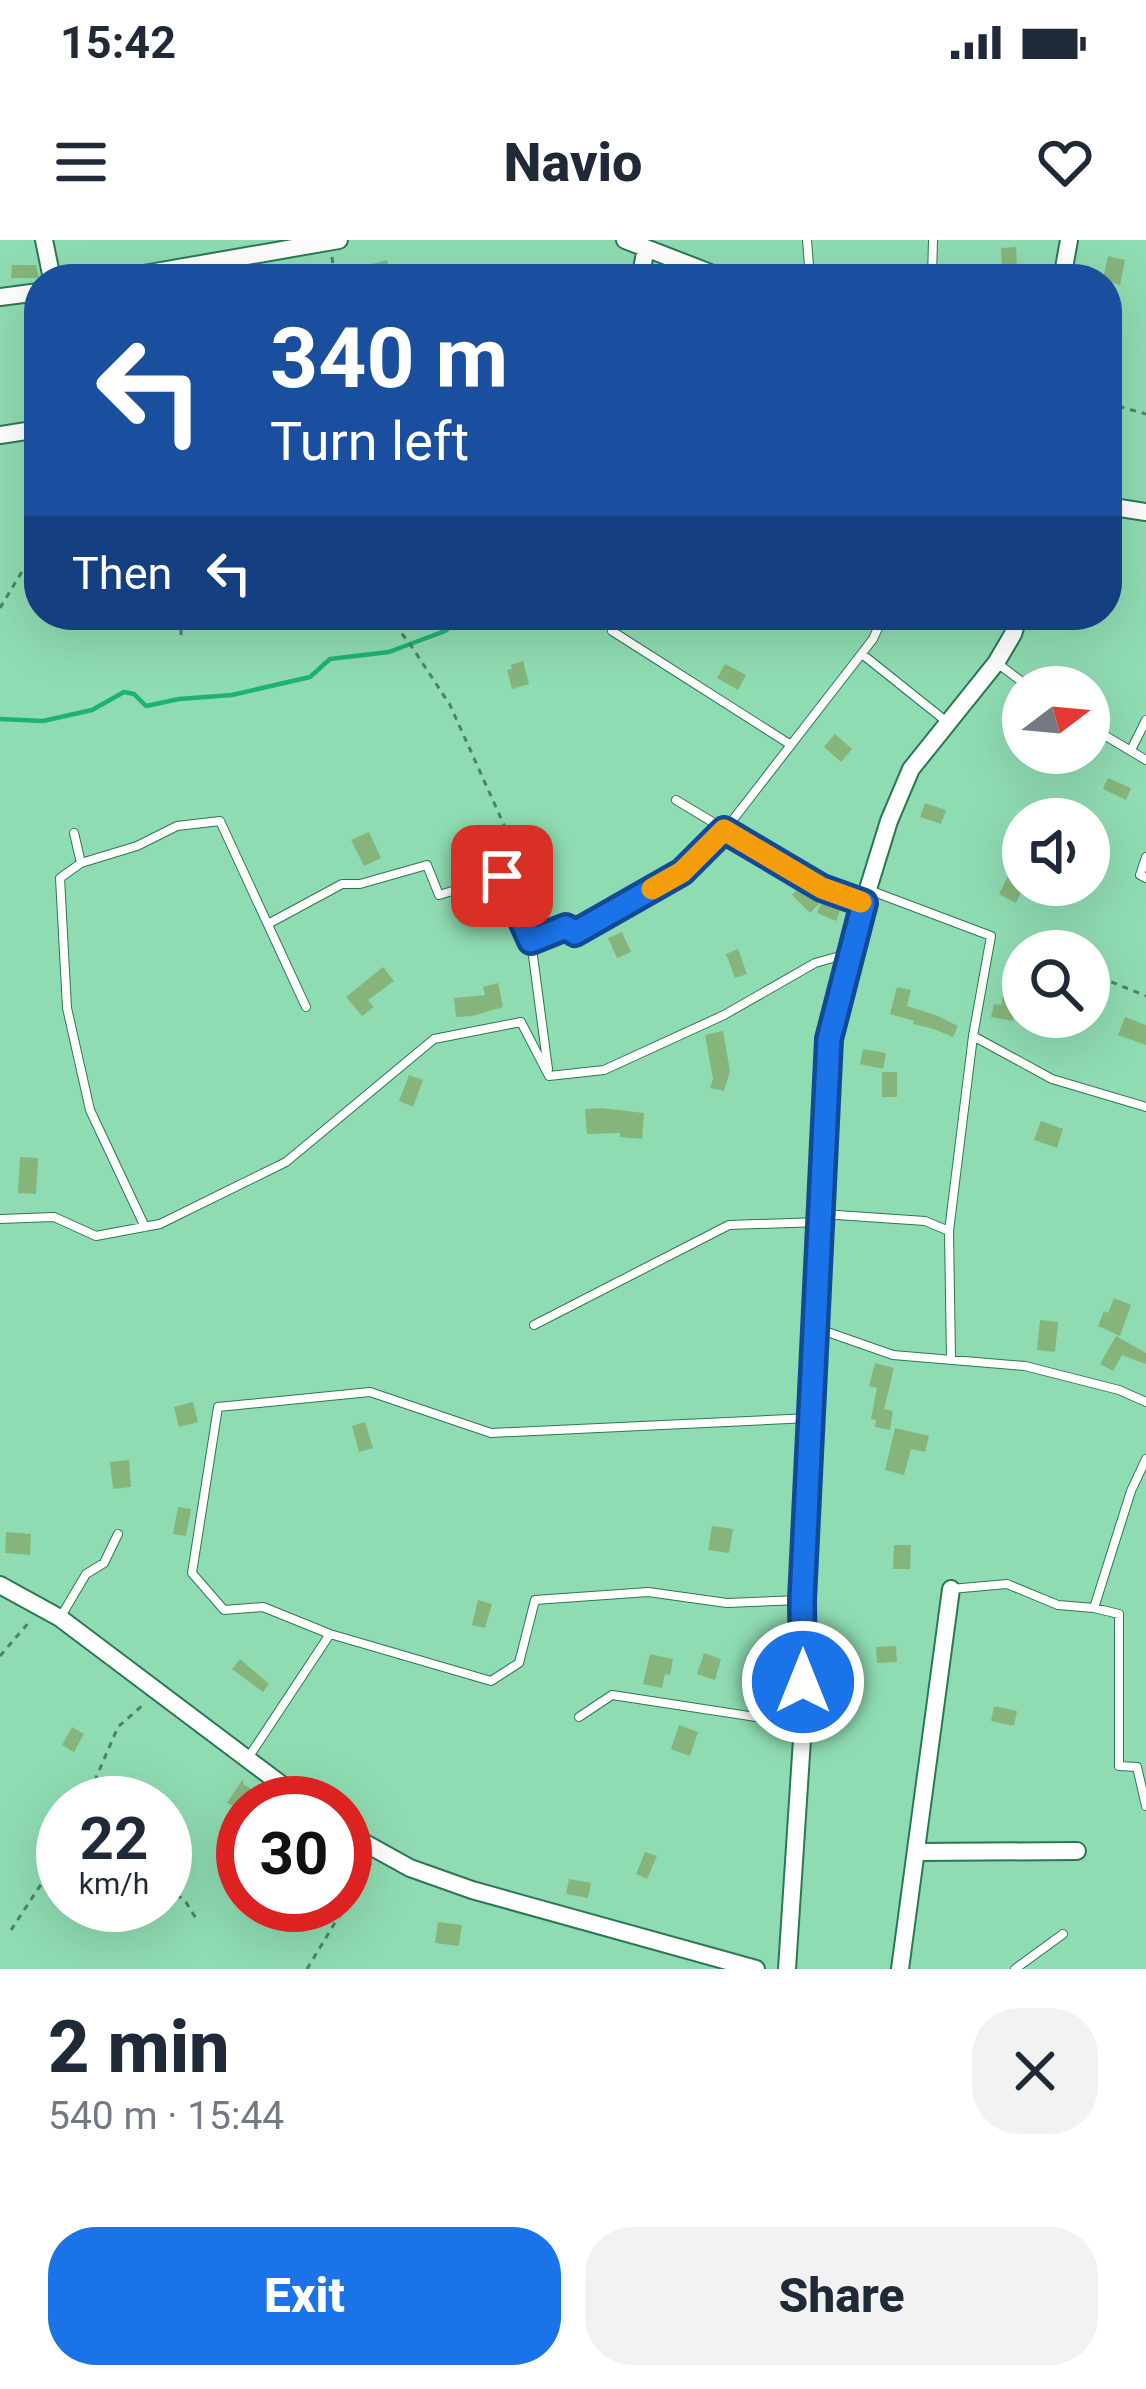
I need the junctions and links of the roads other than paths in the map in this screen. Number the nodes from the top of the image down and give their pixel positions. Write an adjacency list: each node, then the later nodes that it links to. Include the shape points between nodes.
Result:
1 (336, 240): 4 (street)
2 (625, 240): 3 (street)
3 (646, 248): 5 (street); 6 (street)
4 (200, 264)
5 (643, 264)
6 (687, 264)
7 (877, 630): 10 (lane)
8 (1014, 630): 11 (street)
9 (612, 631): 16 (lane)
10 (862, 654): 14 (lane); 16 (lane)
11 (996, 662): 12 (lane); 14 (street)
12 (1002, 667)
13 (1146, 720): 17 (lane)
14 (947, 722): 25 (street, via 911,769)
15 (1110, 738): 17 (lane)
16 (791, 745): 20 (lane)
17 (1131, 750): 18 (lane)
18 (1146, 760)
19 (676, 800): 20 (lane)
20 (724, 830): 25 (lane, via 822,888); 27 (lane, via 682,872 575,933 566,927)
21 (74, 833): 23 (lane)
22 (1146, 857): 24 (lane)
23 (81, 862): 26 (lane, via 177,826 220,821); 35 (lane, via 59,878 68,1008 89,1110)
24 (1146, 878)
25 (866, 896): 28 (street); 30 (lane, via 991,936)
26 (268, 924): 27 (lane, via 342,884 427,866 439,895 502,876); 29 (lane)
27 (531, 941): 31 (lane)
28 (851, 953): 31 (lane, via 814,963 604,1070); 33 (street, via 829,1039)
29 (306, 1007)
30 (973, 1036): 32 (lane, via 1052,1079); 36 (lane)
31 (549, 1076): 35 (lane, via 521,1022 434,1039 286,1162)
32 (1146, 1107)
33 (822, 1218): 36 (lane, via 925,1221); 37 (lane, via 729,1225); 38 (street)
34 (0, 1219): 35 (lane, via 54,1217 96,1236)
35 (145, 1227)
36 (949, 1232): 39 (lane)
37 (534, 1325)
38 (814, 1328): 39 (lane, via 892,1354); 41 (street)
39 (951, 1360): 40 (lane, via 1025,1366)
40 (1146, 1402)
41 (811, 1418): 46 (street); 49 (lane, via 491,1433 370,1392 218,1407 192,1573 224,1610 263,1607)
42 (1146, 1459): 47 (lane)
43 (118, 1534): 48 (lane)
44 (0, 1585): 48 (street)
45 (951, 1589): 47 (lane, via 1007,1584 1058,1605); 57 (street)
46 (802, 1600): 49 (lane, via 727,1603 647,1592 535,1600 520,1663 491,1681); 51 (street)
47 (1094, 1608): 54 (lane, via 1119,1614 1119,1766 1137,1767)
48 (60, 1618): 52 (street)
49 (330, 1634): 52 (lane)
50 (579, 1717): 51 (lane, via 612,1695)
51 (803, 1724): 60 (street)
52 (248, 1760): 53 (street)
53 (270, 1776)
54 (1146, 1806)
55 (372, 1847): 59 (street, via 472,1890)
56 (1077, 1851): 57 (street)
57 (917, 1852): 61 (street)
58 (1063, 1934): 62 (lane)
59 (756, 1969)
60 (787, 1969)
61 (900, 1969)
62 (1016, 1969)

